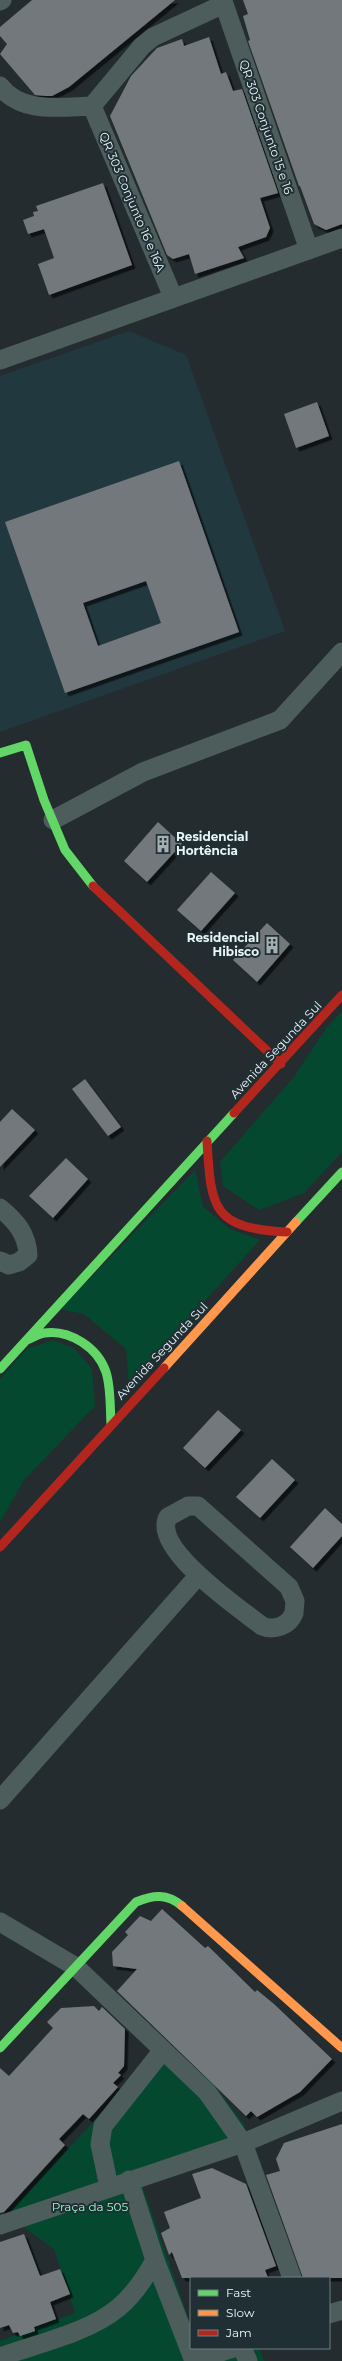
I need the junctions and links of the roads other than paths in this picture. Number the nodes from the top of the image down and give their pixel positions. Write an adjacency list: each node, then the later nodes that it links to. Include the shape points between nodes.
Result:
1 (224, 2): 3 (street, via 164,31 148,42); 5 (street, QR 303 Conjunto 15 e 16)
2 (0, 86): 3 (street, via 6,94 23,104 56,108)
3 (92, 106): 6 (street, QR 303 Conjunto 16 e 16A)
4 (342, 238): 5 (street)
5 (309, 250): 6 (street)
6 (173, 297): 7 (street)
7 (0, 360)
8 (342, 652): 10 (street, via 280,720 143,772)
9 (0, 753): 10 (main road, via 26,745)
10 (53, 820): 12 (main road, via 65,850 100,894)
11 (342, 996): 12 (main road, Avenida Segunda Sul)
12 (281, 1064): 13 (main road, Avenida Segunda Sul)
13 (207, 1141): 16 (main road, via 212,1197 220,1214 237,1226 258,1232); 18 (main road, Avenida Segunda Sul)
14 (342, 1172): 16 (main road, Avenida Segunda Sul)
15 (0, 1208): 17 (street, via 14,1220 27,1240 28,1255 9,1266)
16 (287, 1232): 20 (main road, Avenida Segunda Sul)
17 (0, 1261)
18 (27, 1340): 19 (main road, Avenida Segunda Sul); 20 (main road, via 47,1333 73,1337 94,1349 104,1366)
19 (0, 1368)
20 (111, 1424): 21 (main road, Avenida Segunda Sul)
21 (0, 1547)
22 (198, 1576): 22 (street, via 268,1629 282,1626 294,1613 295,1601 289,1586 198,1506 188,1506 168,1517 164,1527 167,1537); 23 (street)
23 (0, 1800)
24 (0, 1922): 25 (street)
25 (76, 1967): 26 (main road); 27 (main road, via 136,1902 148,1896 169,1896); 28 (street)
26 (0, 2048)
27 (342, 2048)
28 (163, 2050): 30 (street, via 207,2092); 32 (street, via 103,2126 100,2144)
29 (342, 2101): 30 (street)
30 (243, 2143): 31 (street); 35 (street)
31 (129, 2180): 32 (street); 34 (street)
32 (109, 2187): 33 (street)
33 (0, 2225)
34 (155, 2260): 40 (street, via 131,2295 118,2308 101,2319 78,2330); 41 (street)
35 (292, 2277)
36 (342, 2310): 37 (street)
37 (330, 2314)
38 (230, 2349): 41 (street)
39 (242, 2349): 42 (street)
40 (0, 2357)
41 (194, 2361)
42 (248, 2361)

